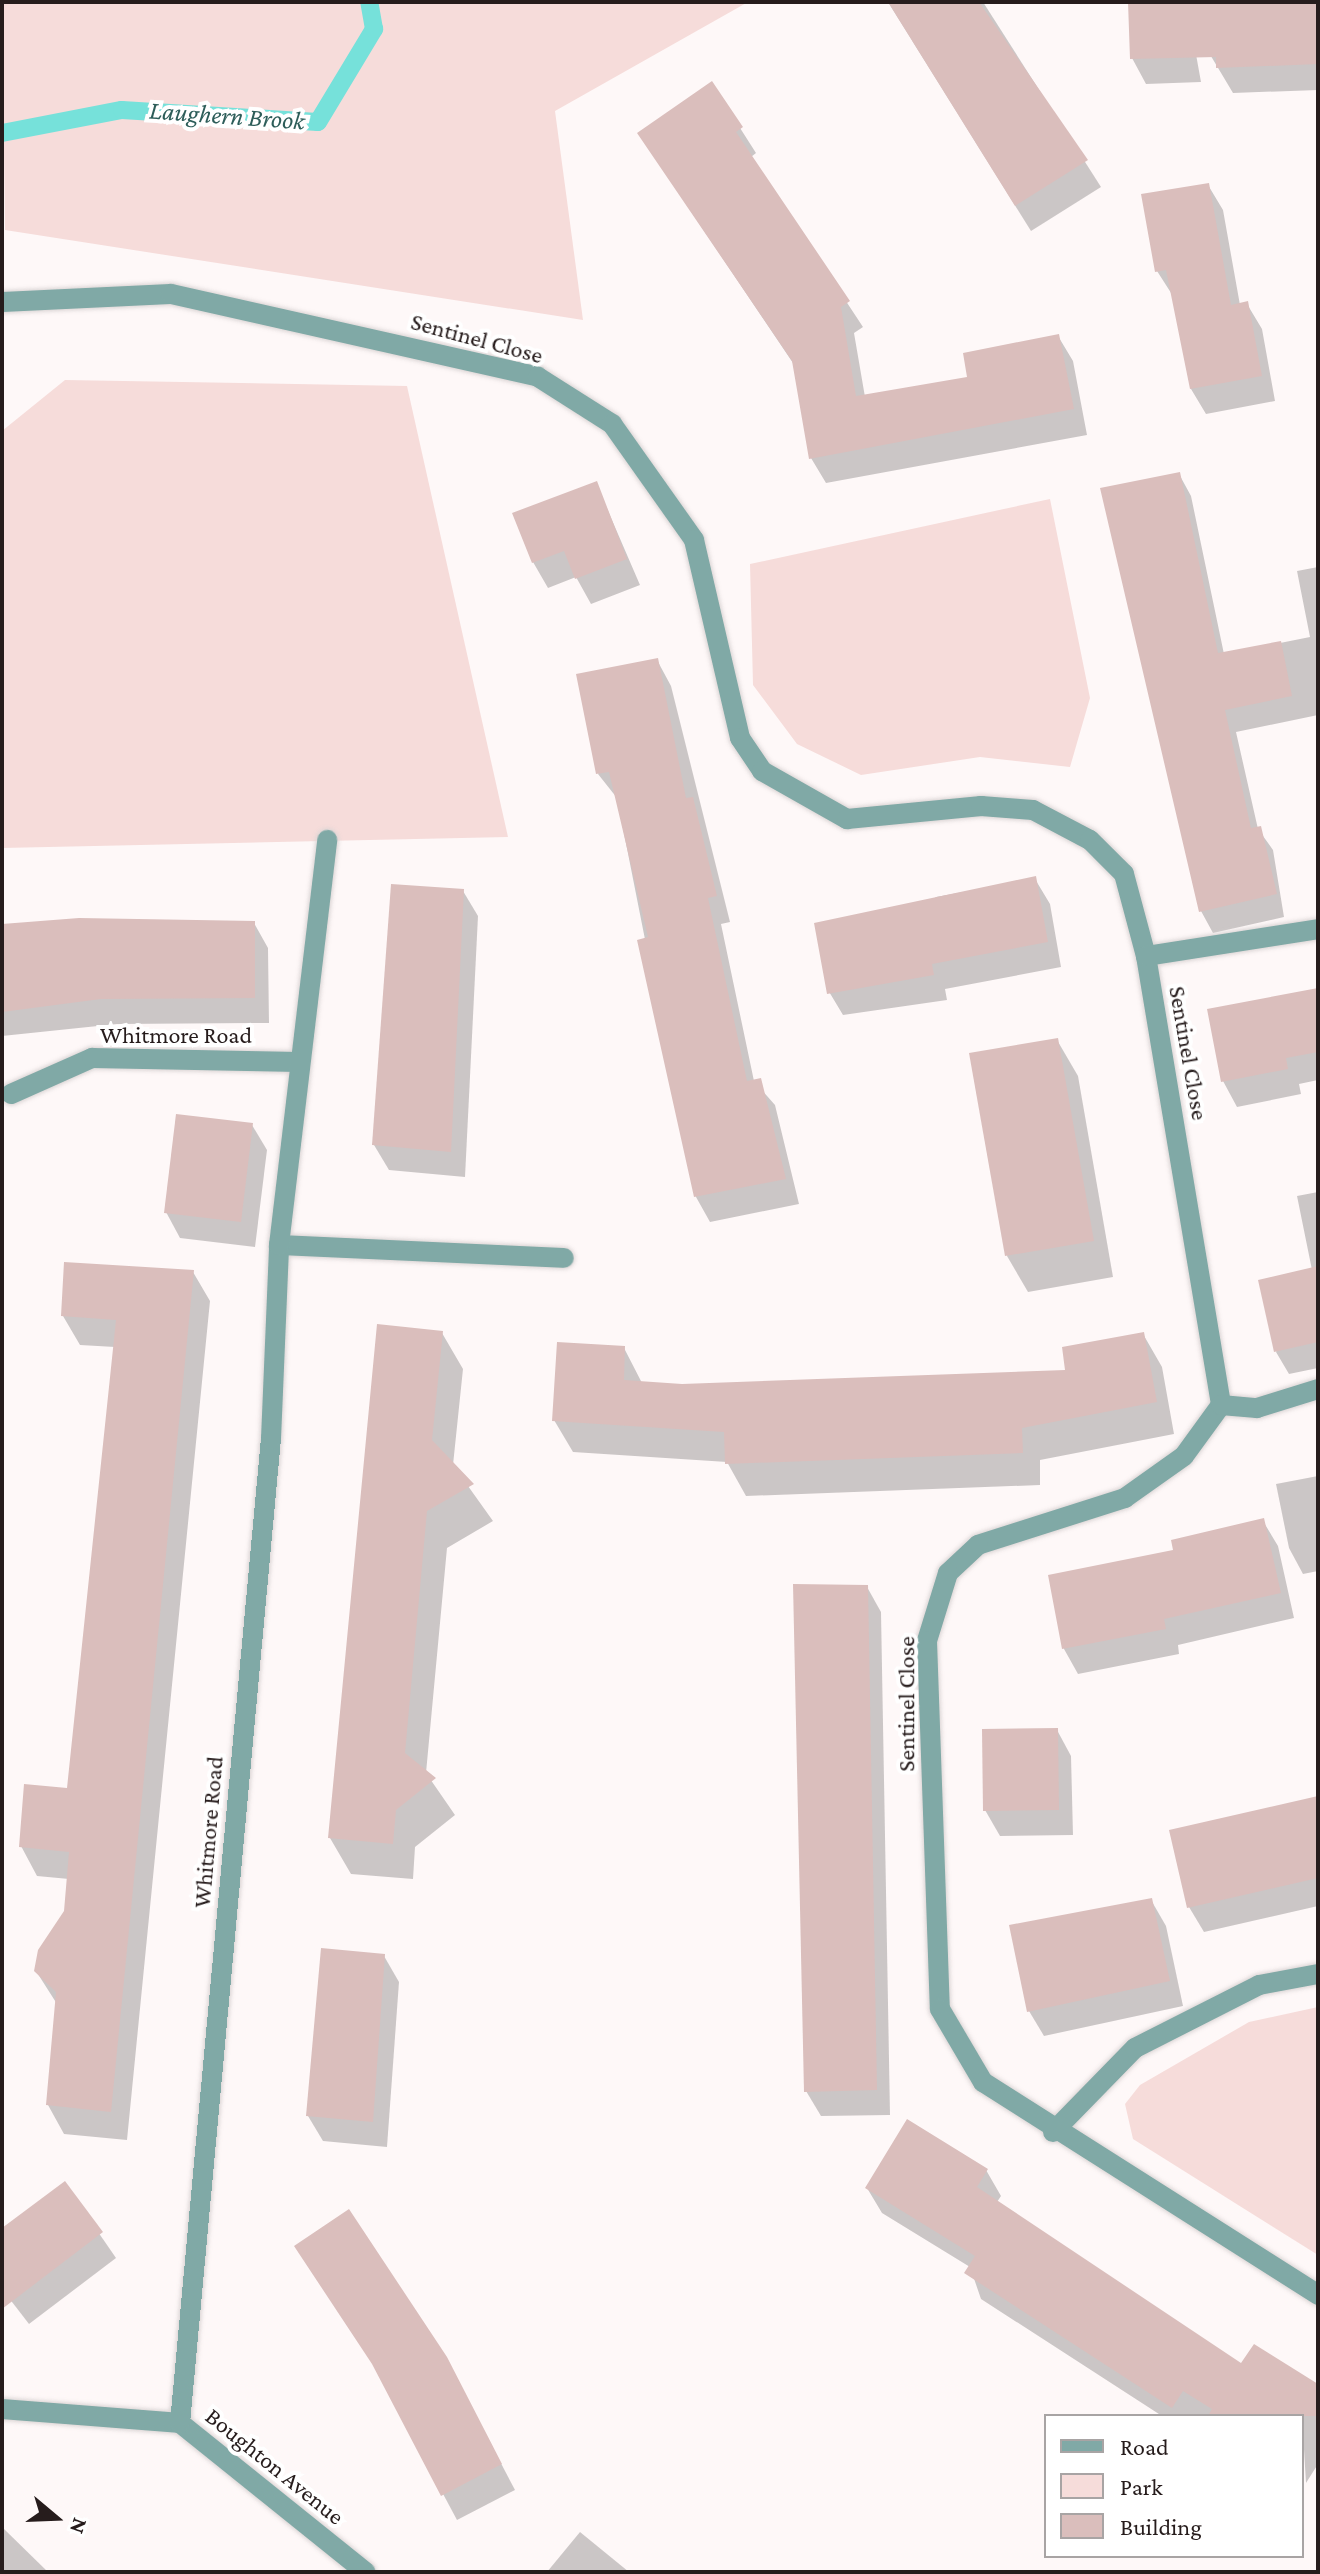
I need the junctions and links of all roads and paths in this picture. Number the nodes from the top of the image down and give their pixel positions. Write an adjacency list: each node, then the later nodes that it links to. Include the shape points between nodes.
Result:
1 (2, 302): 4 (street, Sentinel Close, via 171,294 538,377 612,424 694,540 740,738 762,771 847,819 981,806 1033,810 1090,840 1124,874)
2 (327, 840): 5 (street, Whitmore Road)
3 (1318, 929): 4 (street)
4 (1146, 956): 10 (street, Sentinel Close)
5 (299, 1062): 6 (street, Whitmore Road, via 92,1058); 7 (street, Whitmore Road)
6 (11, 1094)
7 (279, 1245): 8 (street); 15 (street, Whitmore Road, via 271,1439)
8 (564, 1258)
9 (1318, 1389): 10 (street, via 1257,1408)
10 (1221, 1405): 12 (street, Sentinel Close, via 1184,1456 1125,1498 978,1545 948,1573 927,1641 940,2009 983,2082)
11 (1318, 1974): 12 (street, via 1259,1985 1135,2048)
12 (1053, 2132): 13 (street, Sentinel Close)
13 (1318, 2295)
14 (2, 2409): 15 (street, Boughton Avenue)
15 (180, 2423): 16 (street, Boughton Avenue)
16 (365, 2572)

